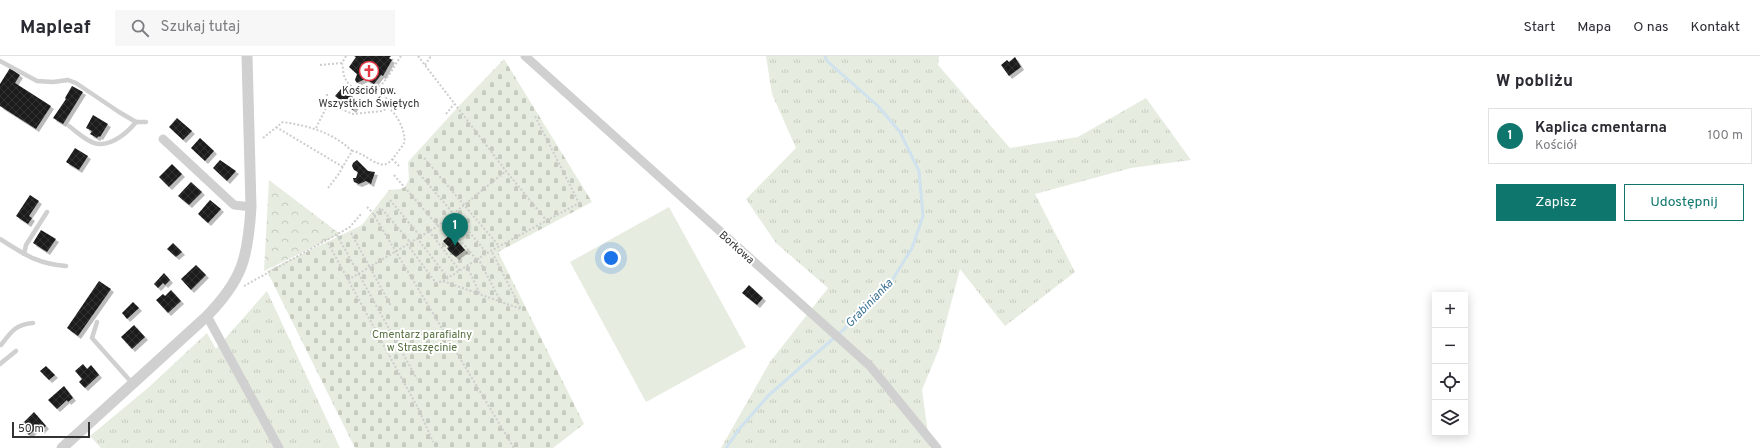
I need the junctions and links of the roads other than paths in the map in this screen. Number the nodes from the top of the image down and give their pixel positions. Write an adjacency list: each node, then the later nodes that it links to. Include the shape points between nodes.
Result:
1 (248, 56): 8 (street)
2 (525, 56): 22 (street, Borkowa, via 870,366)
3 (0, 61): 4 (lane, via 37,81 68,80 76,83)
4 (136, 122): 5 (lane); 6 (lane, via 128,132 115,140 99,144)
5 (146, 122)
6 (69, 126)
7 (163, 139): 8 (street, via 234,205)
8 (251, 207): 13 (street, via 250,232 236,280)
9 (47, 212): 11 (lane, via 26,245)
10 (0, 239): 11 (lane)
11 (24, 254): 12 (lane, via 50,265)
12 (66, 266)
13 (207, 316): 19 (street); 21 (street)
14 (33, 322): 16 (lane, via 22,323)
15 (98, 322): 19 (lane, via 92,338)
16 (1, 345)
17 (16, 351): 18 (lane)
18 (0, 364)
19 (132, 384): 20 (street)
20 (62, 448)
21 (280, 448)
22 (937, 448)

